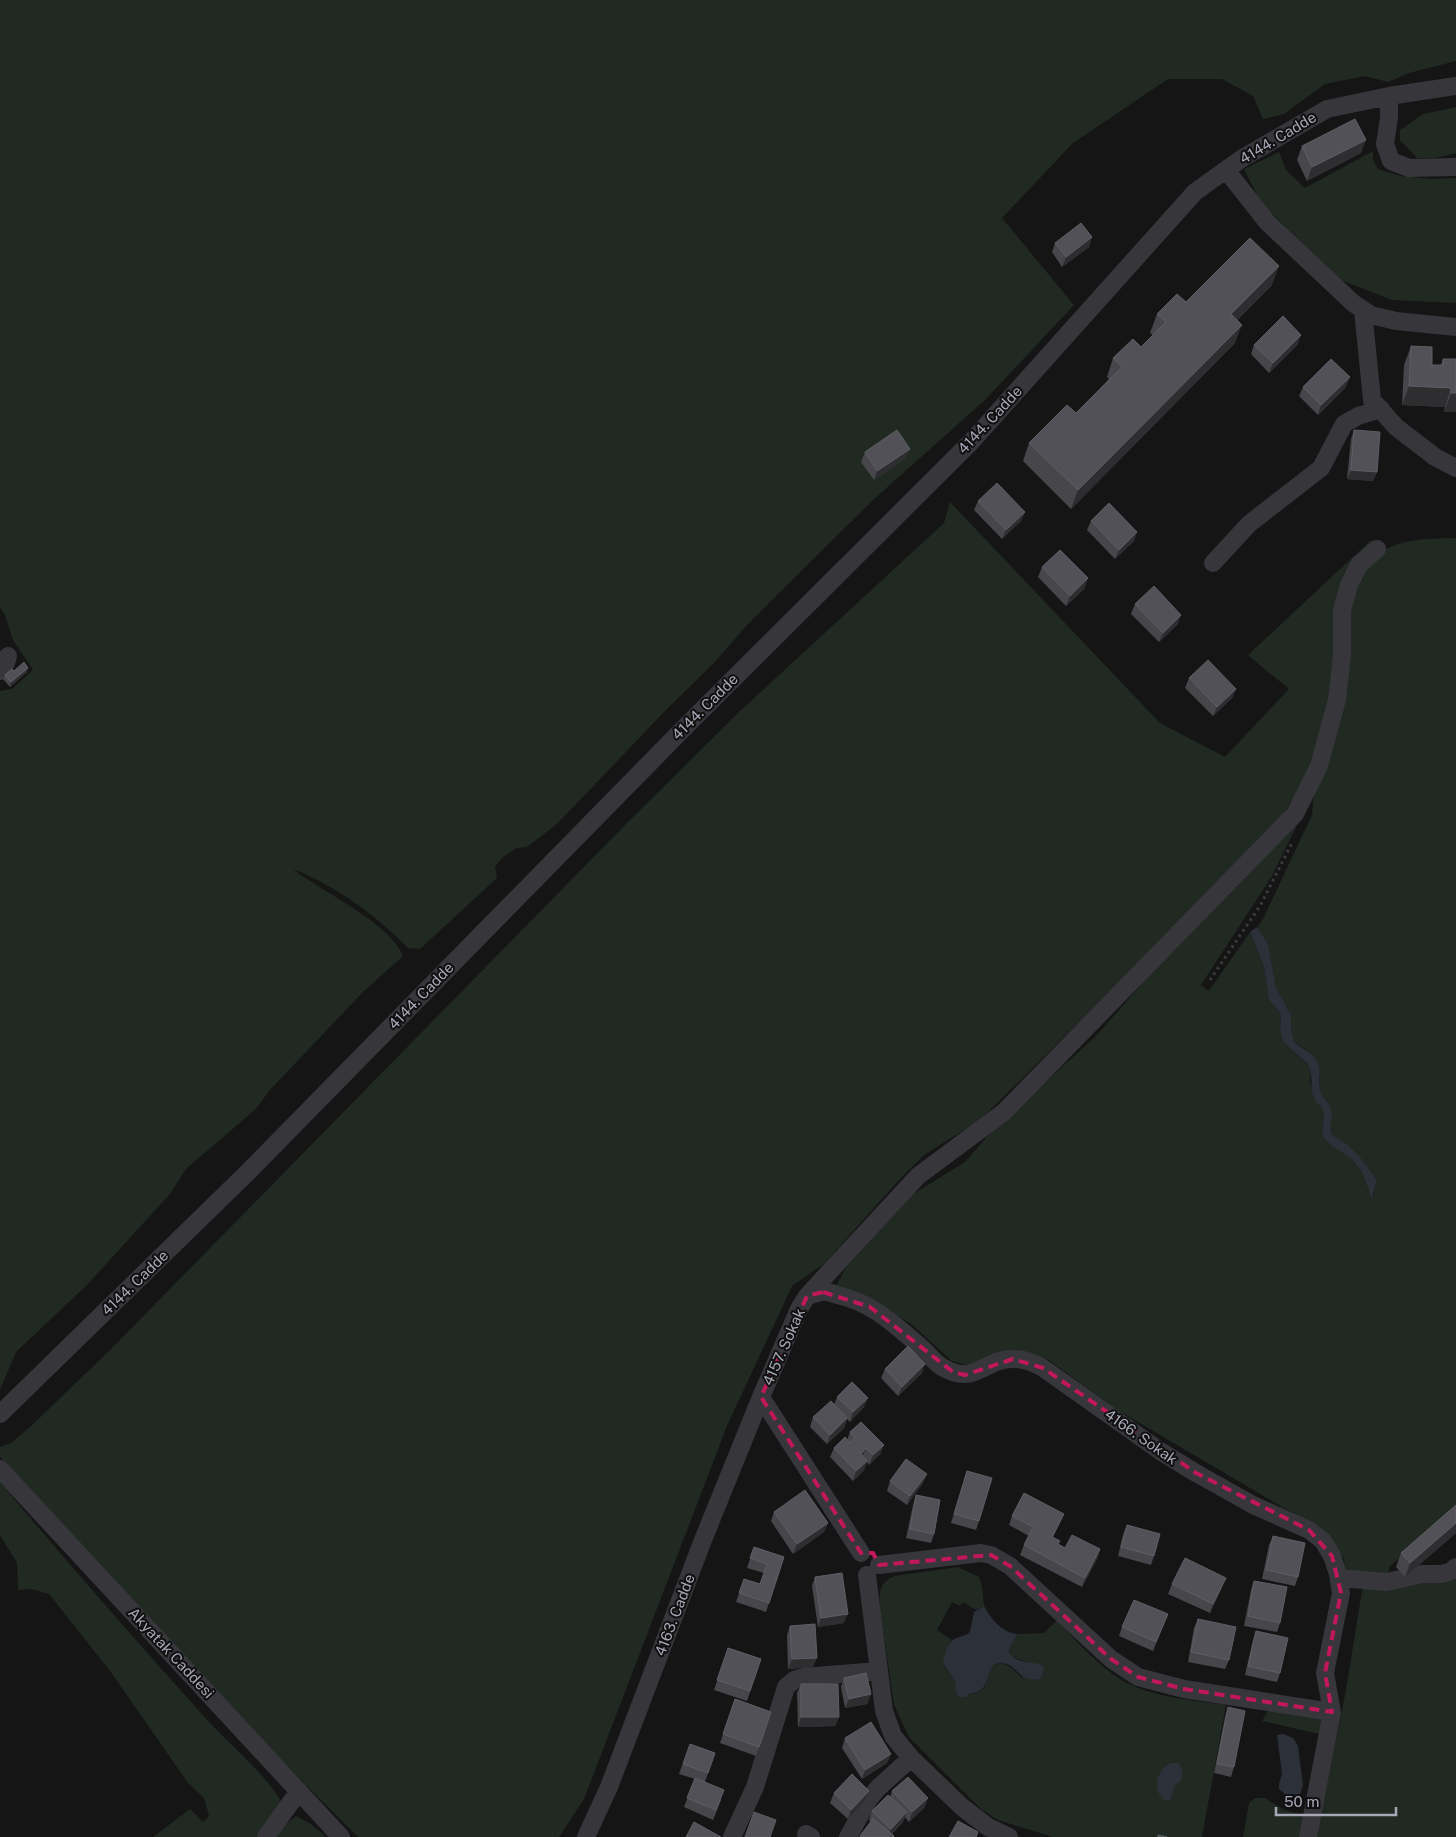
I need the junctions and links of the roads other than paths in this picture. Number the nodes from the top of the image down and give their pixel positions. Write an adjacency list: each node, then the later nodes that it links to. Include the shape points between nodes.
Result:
1 (1456, 86): 2 (street, 4144. Cadde)
2 (1388, 96): 3 (street, via 1385,144 1391,161 1409,168); 4 (street, 4144. Cadde, via 1327,108)
3 (1456, 167)
4 (1226, 170): 5 (street, via 1266,222); 13 (street, 4144. Cadde, via 1195,192 971,442 684,728 248,1172)
5 (1363, 310): 6 (street, via 1396,321); 7 (street, via 1372,400)
6 (1456, 327)
7 (1381, 409): 8 (street, via 1396,427 1435,457); 10 (street, via 1344,424 1321,468 1249,524)
8 (1456, 468)
9 (1377, 549): 11 (street, 4157. Sokak, via 1359,565 1349,585 1342,610 1337,700 1319,766 1296,814 1004,1112 918,1176)
10 (1213, 563)
11 (807, 1296): 12 (street, 4157. Sokak); 17 (street, 4166. Sokak, via 823,1292 847,1297 870,1307 887,1318 941,1367 953,1372 976,1373 1013,1359 1043,1368 1196,1474 1309,1530 1323,1541)
12 (761, 1397): 16 (street, via 861,1553 873,1553 878,1558); 23 (street, 4163. Cadde, via 609,1787)
13 (0, 1414)
14 (0, 1469): 21 (street, Akyatak Caddesi)
15 (1456, 1567): 17 (street, via 1442,1574 1422,1574 1387,1582)
16 (873, 1570): 18 (street); 19 (street, via 981,1553 991,1555 1010,1566 1111,1660 1138,1677 1184,1689)
17 (1339, 1578): 19 (street, 4166. Sokak, via 1341,1593 1325,1673)
18 (878, 1671): 20 (street, via 884,1711 893,1736); 26 (street, via 803,1677 786,1687 755,1787)
19 (1332, 1712): 29 (street)
20 (911, 1758): 22 (street); 27 (street, via 869,1799)
21 (299, 1791): 24 (street); 25 (street, Akyatak Caddesi)
22 (986, 1832): 28 (street)
23 (585, 1835)
24 (266, 1837)
25 (341, 1837)
26 (732, 1837)
27 (848, 1837)
28 (1009, 1837)
29 (1308, 1837)

